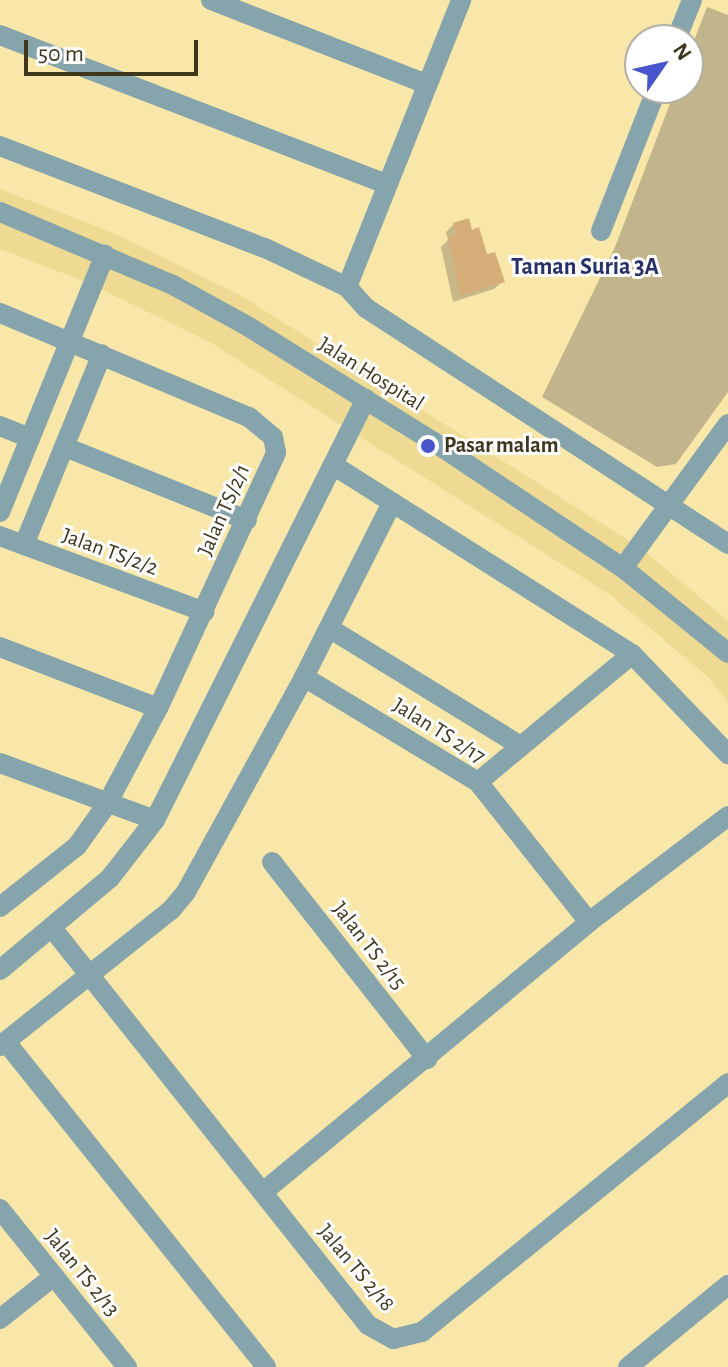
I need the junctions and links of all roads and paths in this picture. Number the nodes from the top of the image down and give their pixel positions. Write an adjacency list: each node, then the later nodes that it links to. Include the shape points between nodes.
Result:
1 (211, 0): 4 (street)
2 (461, 0): 7 (street)
3 (692, 0): 5 (street)
4 (234, 4): 7 (street)
5 (682, 24)
6 (0, 35): 10 (street)
7 (427, 84): 10 (street)
8 (651, 104): 12 (street)
9 (0, 146): 14 (street, via 265,248)
10 (387, 184): 14 (street)
11 (0, 212): 13 (street, Jalan Hospital)
12 (601, 231)
13 (105, 255): 16 (street); 18 (street, Jalan Hospital, via 213,306)
14 (347, 287): 25 (street, via 366,308)
15 (0, 313): 16 (street, Jalan TS/2/1)
16 (69, 341): 17 (street, Jalan TS/2/1); 21 (street)
17 (102, 354): 22 (street); 27 (street, Jalan TS/2/1, via 265,427 276,453)
18 (366, 399): 23 (street); 31 (street, Jalan Hospital)
19 (728, 424): 25 (street)
20 (0, 426): 21 (street)
21 (30, 438): 26 (street)
22 (65, 447): 27 (street); 30 (street)
23 (333, 465): 24 (street); 45 (street)
24 (392, 503): 33 (street); 36 (street)
25 (669, 503): 29 (street); 31 (street)
26 (0, 512)
27 (247, 520): 32 (street, Jalan TS/2/1)
28 (0, 536): 30 (street, Jalan TS/2/2)
29 (728, 544)
30 (24, 545): 32 (street, Jalan TS/2/2)
31 (623, 568): 35 (street, Jalan Hospital)
32 (204, 612): 38 (street, Jalan TS/2/1)
33 (329, 628): 37 (street); 39 (street)
34 (0, 647): 38 (street)
35 (728, 653)
36 (632, 654): 39 (street); 40 (street)
37 (304, 677): 42 (street, Jalan TS 2/17); 51 (street, via 186,892)
38 (158, 708): 43 (street, Jalan TS/2/1)
39 (521, 746): 42 (street)
40 (728, 754)
41 (0, 763): 43 (street)
42 (478, 782): 48 (street, Jalan TS 2/17)
43 (107, 804): 45 (street); 47 (street, Jalan TS/2/1, via 77,846)
44 (728, 816): 48 (street)
45 (155, 820): 49 (street, via 125,863)
46 (272, 862): 53 (street, Jalan TS 2/15)
47 (0, 907)
48 (589, 922): 53 (street)
49 (52, 928): 50 (street); 51 (street, Jalan TS 2/18)
50 (0, 970)
51 (88, 978): 52 (street); 55 (street, Jalan TS 2/18)
52 (3, 1044): 61 (street)
53 (427, 1059): 55 (street)
54 (728, 1083): 55 (street, Jalan TS 2/18, via 422,1332 407,1337 393,1339 368,1325)
55 (263, 1192)
56 (0, 1209): 57 (street, Jalan TS 2/13)
57 (54, 1276): 59 (street); 60 (street, Jalan TS 2/13)
58 (728, 1285): 62 (street)
59 (0, 1319)
60 (127, 1367)
61 (266, 1367)
62 (628, 1367)

